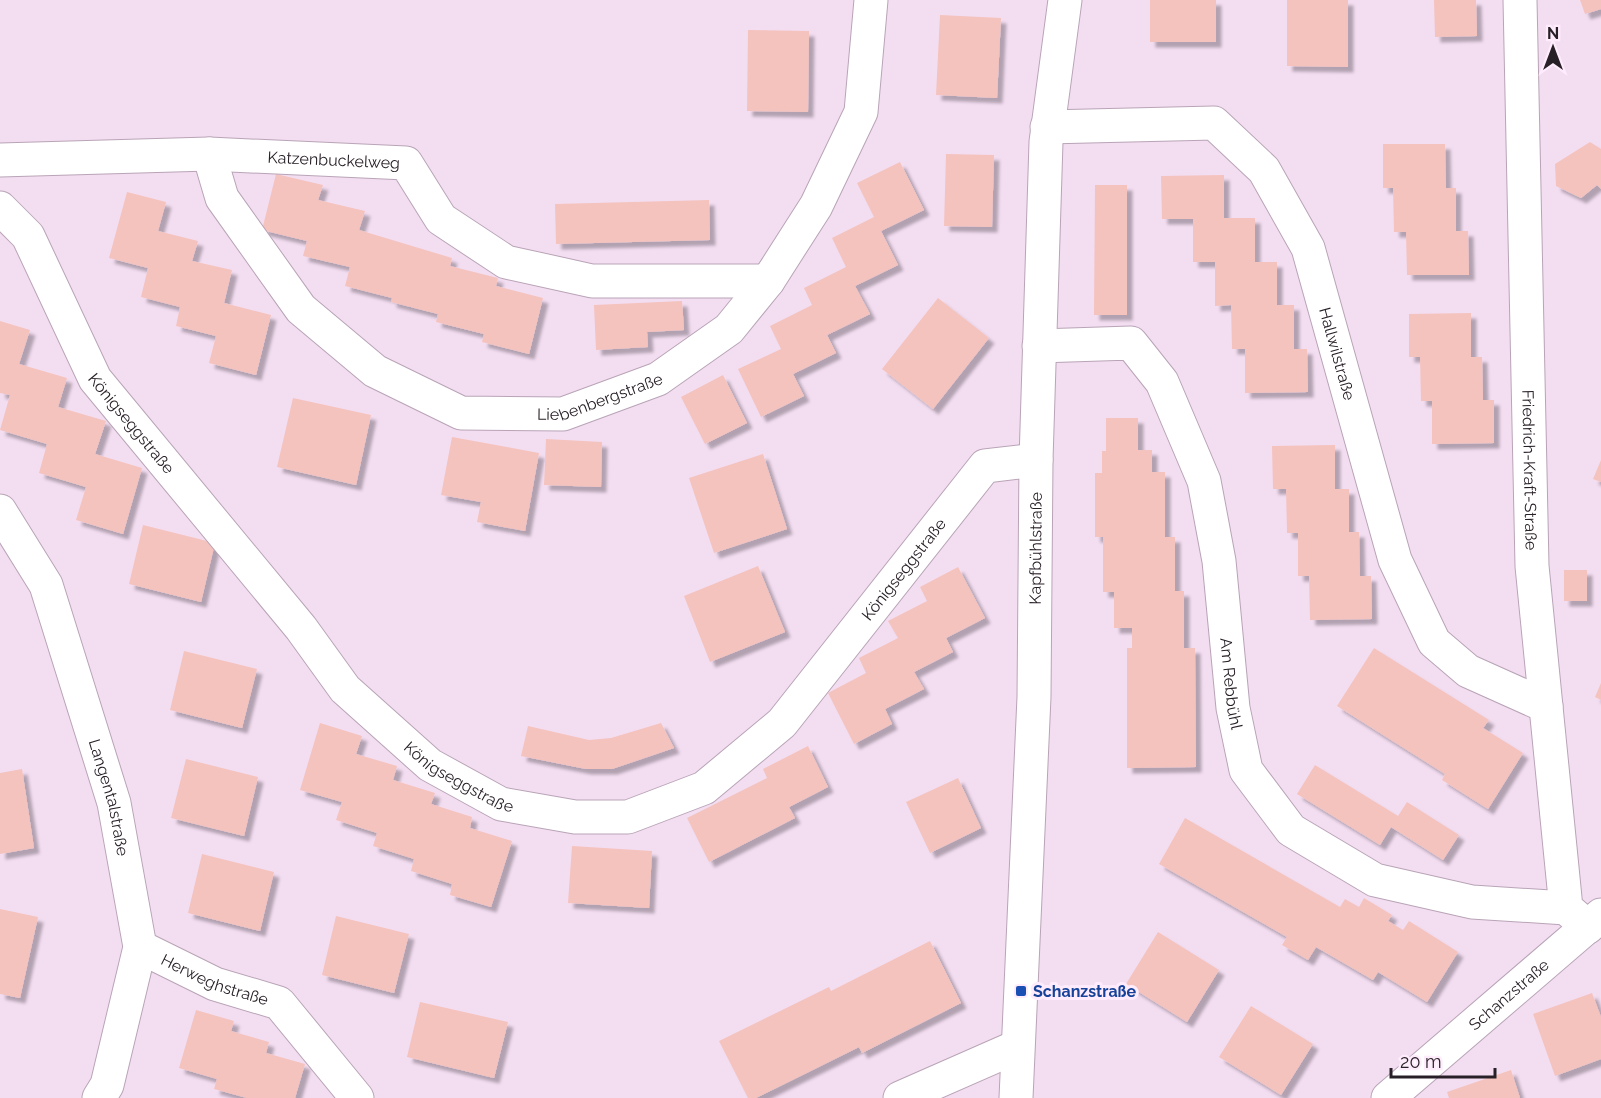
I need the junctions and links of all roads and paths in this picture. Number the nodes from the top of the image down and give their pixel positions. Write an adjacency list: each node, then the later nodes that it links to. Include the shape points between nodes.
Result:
1 (871, 0): 8 (street, Liebenbergstraße, via 861,112 816,206)
2 (1065, 0): 4 (street, Kapfbühlstraße)
3 (1520, 0): 12 (street, Friedrich-Kraft-Straße, via 1532,566)
4 (1047, 127): 9 (street, Kapfbühlstraße); 12 (street, Hallwilstraße, via 1214,123 1264,170 1308,248 1395,560 1434,642 1468,671)
5 (209, 154): 6 (street, Katzenbuckelweg); 8 (street, Katzenbuckelweg, via 406,163 441,219 506,262 592,281); 8 (street, Liebenbergstraße, via 222,198 301,309 375,371 461,413 563,414 658,379 729,329)
6 (0, 160)
7 (0, 208): 10 (street, Königseggstraße, via 28,237 95,379 301,628 345,689 430,765 501,804 575,817 628,817 704,788 782,723 985,466)
8 (768, 281)
9 (1039, 346): 10 (street, Kapfbühlstraße); 13 (street, Am Rebbühl, via 1131,343 1162,382 1204,481 1219,561 1233,708 1246,770 1291,830 1374,880 1472,902)
10 (1036, 460): 15 (street, Kapfbühlstraße, via 1035,697)
11 (0, 511): 14 (street, Langentalstraße, via 46,585 114,803)
12 (1546, 706): 13 (street, Friedrich-Kraft-Straße)
13 (1585, 916): 20 (street, Schanzstraße)
14 (140, 947): 16 (street, Langentalstraße); 17 (street, Herweghstraße, via 215,984 279,1003)
15 (1016, 1047): 18 (street); 19 (street, Kapfbühlstraße)
16 (107, 1094)
17 (357, 1098)
18 (900, 1098)
19 (1016, 1098)
20 (1388, 1098)

